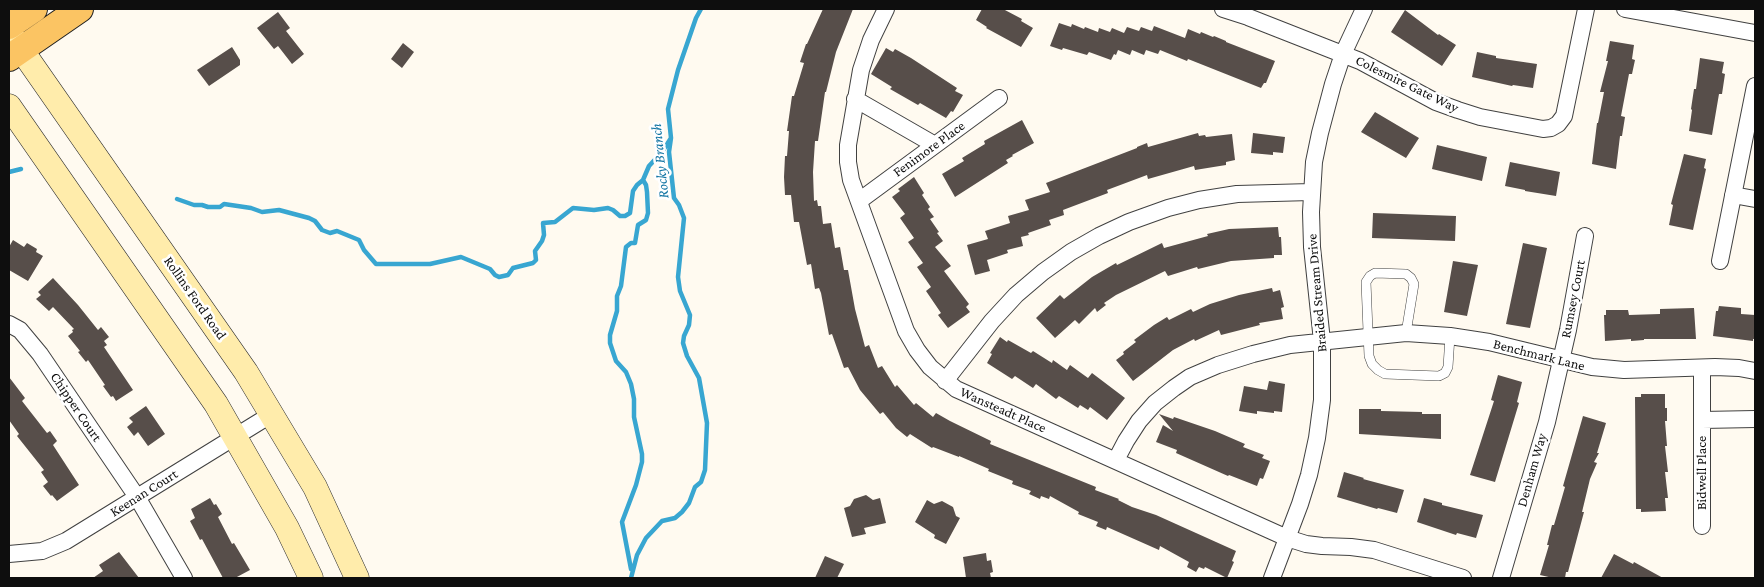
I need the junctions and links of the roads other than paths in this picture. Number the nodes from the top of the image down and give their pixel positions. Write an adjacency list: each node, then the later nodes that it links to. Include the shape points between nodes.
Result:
1 (34, 9): 8 (main road)
2 (80, 9): 10 (main road)
3 (886, 9): 14 (street, Wansteadt Place, via 871,40)
4 (1223, 9): 11 (street)
5 (1364, 9): 11 (street, Braided Stream Drive)
6 (1586, 9): 11 (street, Colesmire Gate Way, via 1564,116 1551,128 1489,119 1458,110)
7 (1625, 9): 9 (street)
8 (9, 26)
9 (1755, 33)
10 (13, 47): 32 (main road, Rollins Ford Road, via 246,372)
11 (1343, 54): 17 (street, Braided Stream Drive, via 1320,133)
12 (1755, 86): 18 (street)
13 (999, 98): 16 (street, Fenimore Place)
14 (855, 99): 16 (street); 20 (street, Wansteadt Place, via 848,162)
15 (9, 106): 35 (main road)
16 (935, 145): 20 (street, Fenimore Place)
17 (1311, 192): 27 (street, Braided Stream Drive, via 1312,247); 31 (street, via 1244,194 1199,200 1129,222 1099,236 1042,272 1016,295)
18 (1733, 195): 19 (street); 22 (street)
19 (1755, 199)
20 (859, 201): 31 (street, Wansteadt Place, via 906,331 916,350)
21 (1585, 236): 28 (street, Rumsey Court)
22 (1720, 261)
23 (9, 324): 37 (street, Chipper Court, via 20,330 40,354)
24 (1406, 333): 25 (street, Benchmark Lane); 26 (street, Benchmark Lane); 26 (lane, via 1414,284 1411,278 1406,274 1375,274 1366,282)
25 (1450, 336): 26 (lane, via 1448,367 1438,376 1385,374 1372,364); 28 (street, Benchmark Lane, via 1489,342)
26 (1368, 337): 27 (street, Benchmark Lane)
27 (1322, 341): 36 (street, Benchmark Lane, via 1253,354 1190,377 1156,403 1139,421); 39 (street, Braided Stream Drive, via 1322,400 1317,438 1309,475)
28 (1561, 361): 29 (street, Benchmark Lane, via 1624,370); 46 (street, Denham Way, via 1547,422)
29 (1702, 368): 30 (street, Benchmark Lane); 34 (street, Bidwell Place)
30 (1755, 371)
31 (945, 381): 36 (street, Wansteadt Place, via 956,389)
32 (272, 414): 35 (street, Keenan Court); 43 (main road, Rollins Ford Road, via 315,487)
33 (1755, 419): 34 (street, Bidwell Place)
34 (1702, 420): 38 (street, Bidwell Place)
35 (236, 436): 37 (street, Keenan Court); 42 (main road)
36 (1116, 460): 39 (street, Wansteadt Place)
37 (137, 497): 40 (street, Keenan Court, via 51,548); 41 (street, Chipper Court)
38 (1702, 526)
39 (1287, 538): 44 (street, Braided Stream Drive); 45 (street, Wansteadt Place, via 1306,544 1374,550)
40 (9, 554)
41 (184, 578)
42 (311, 578)
43 (357, 578)
44 (1272, 578)
45 (1463, 578)
46 (1501, 578)

